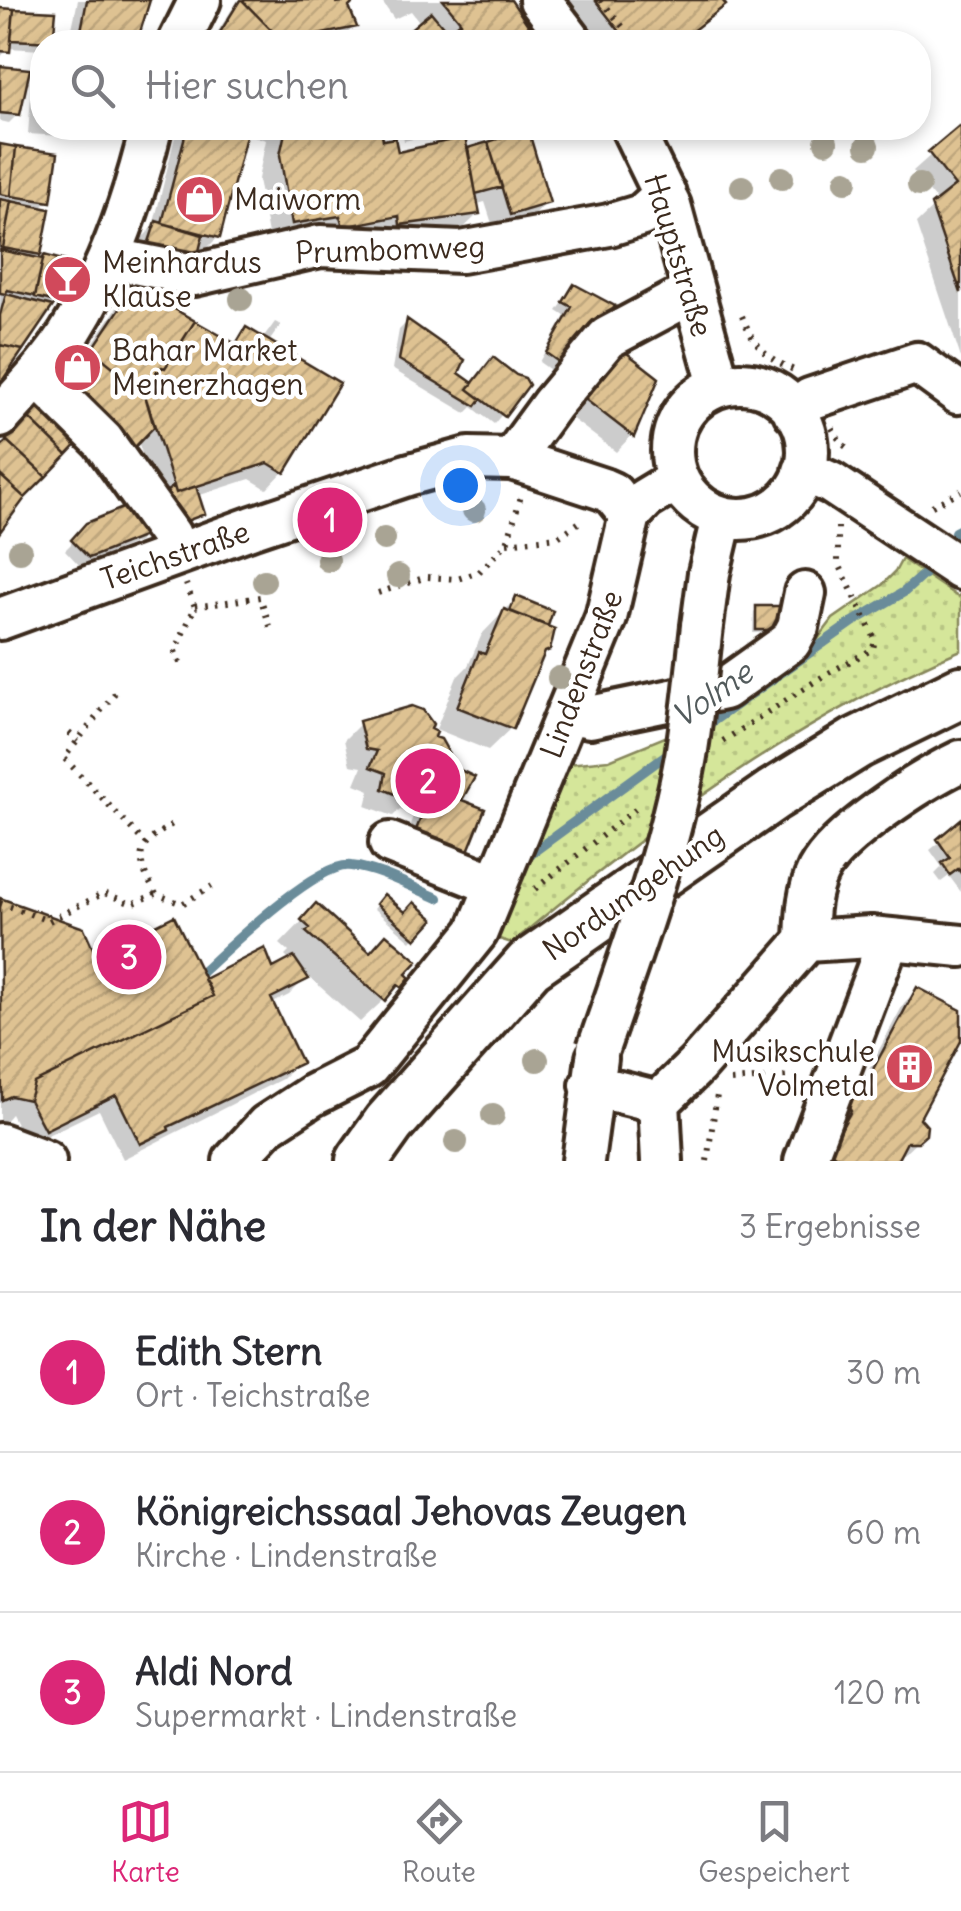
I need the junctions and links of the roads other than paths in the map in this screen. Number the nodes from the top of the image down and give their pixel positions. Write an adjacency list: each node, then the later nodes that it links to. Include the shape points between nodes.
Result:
1 (200, 0): 3 (street)
2 (540, 0): 4 (street)
3 (185, 30)
4 (563, 30)
5 (148, 140): 8 (street)
6 (638, 140): 7 (street, Hauptstraße)
7 (665, 194): 8 (street, Prumbomweg, via 642,215 609,225 461,252 320,246 194,276); 9 (street, Hauptstraße)
8 (109, 258): 10 (street, via 69,334)
9 (693, 292): 11 (street, Hauptstraße); 15 (street, via 607,338)
10 (37, 376): 14 (street); 20 (street, via 103,442)
11 (719, 385): 13 (street, via 749,382); 17 (street, via 704,393 677,430 672,454)
12 (961, 392): 13 (street, via 917,363 810,399)
13 (794, 412): 16 (street, via 805,430)
14 (0, 416)
15 (512, 459): 18 (street, Teichstraße, via 612,493); 20 (street, Teichstraße, via 469,458 407,474)
16 (804, 471): 19 (street, via 773,510 741,521); 21 (street)
17 (678, 479): 18 (street); 19 (street, via 696,502)
18 (630, 515): 25 (street, Lindenstraße, via 606,618)
19 (722, 518): 32 (street, bridge, via 677,798)
20 (176, 554): 23 (street, Teichstraße)
21 (961, 569)
22 (806, 593): 25 (street, via 790,642 724,689 590,717)
23 (0, 619)
24 (961, 692): 37 (main road, Nordumgehung, via 772,795 529,965)
25 (567, 712): 28 (street, Lindenstraße)
26 (961, 762): 30 (street, via 847,836 820,868 808,896)
27 (390, 843): 28 (street)
28 (492, 911): 36 (street, Lindenstraße, via 368,1067 267,1125)
29 (889, 939): 30 (street); 31 (street); 40 (street)
30 (806, 940): 33 (street)
31 (961, 946)
32 (595, 1067): 33 (street); 38 (street)
33 (659, 1102): 39 (street)
34 (0, 1144): 35 (street)
35 (45, 1161)
36 (234, 1161)
37 (362, 1161)
38 (584, 1161)
39 (662, 1161)
40 (805, 1161)

